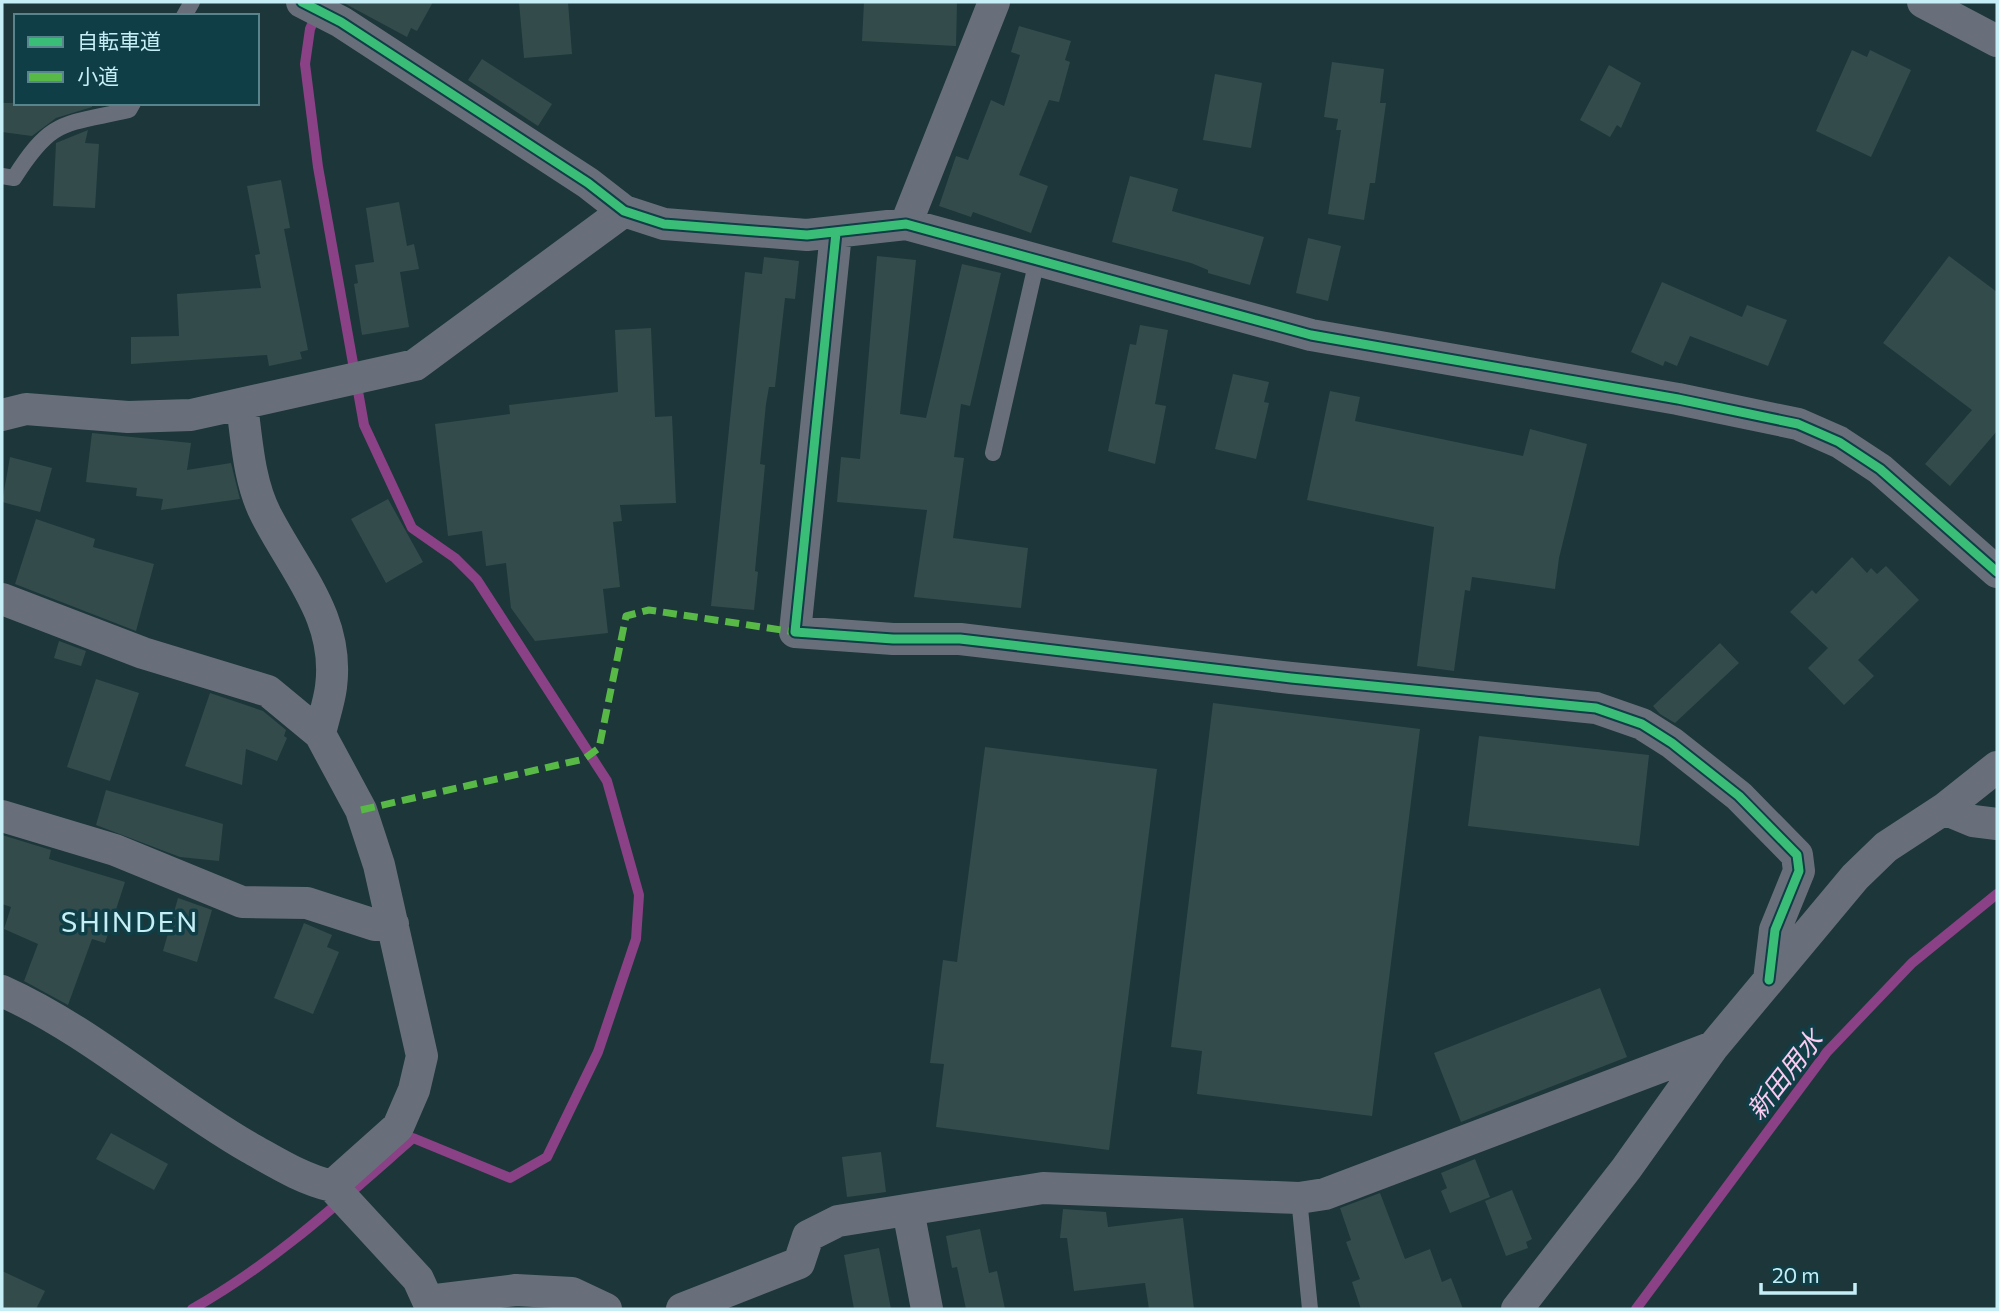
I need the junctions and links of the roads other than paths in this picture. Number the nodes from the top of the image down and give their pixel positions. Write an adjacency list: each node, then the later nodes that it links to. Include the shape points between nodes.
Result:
1 (994, 2): 8 (street)
2 (1923, 2): 4 (street)
3 (327, 9): 7 (street)
4 (1997, 41)
5 (131, 105): 6 (lane, via 129,110 55,127 36,144 14,178)
6 (2, 176)
7 (624, 211): 9 (street, via 664,224 807,235); 11 (street, via 415,365)
8 (906, 224): 9 (street); 10 (street)
9 (836, 233): 22 (street, via 795,632 1047,648 1596,708 1642,724 1739,796 1797,855 1799,871 1775,930)
10 (1037, 260): 13 (lane); 14 (street, via 1311,335 1798,424 1839,442 1880,469)
11 (242, 405): 12 (street, via 191,415 128,417 26,409); 16 (street, via 254,483 265,514 322,611 331,687)
12 (2, 415)
13 (993, 453)
14 (1997, 572)
15 (2, 599): 16 (street, via 143,653 268,691)
16 (320, 734): 21 (street, via 361,810)
17 (1997, 767): 18 (street)
18 (1944, 809): 20 (street, via 1973,821); 22 (street, via 1886,847 1854,877)
19 (2, 816): 21 (street, via 114,850 243,902 307,903 375,925)
20 (1997, 824)
21 (393, 924): 25 (street, via 422,1056 398,1127)
22 (1769, 980): 24 (street)
23 (2, 991): 25 (street, via 61,1022 206,1123)
24 (1713, 1047): 26 (street, via 1325,1194); 33 (street)
25 (340, 1194): 28 (street, via 418,1279)
26 (1299, 1198): 27 (street, via 1043,1188); 32 (lane)
27 (908, 1210): 30 (street, via 838,1221 808,1236 799,1263); 31 (street)
28 (421, 1305): 29 (street, via 516,1290 572,1293)
29 (606, 1309)
30 (682, 1309)
31 (927, 1309)
32 (1310, 1309)
33 (1517, 1309)

